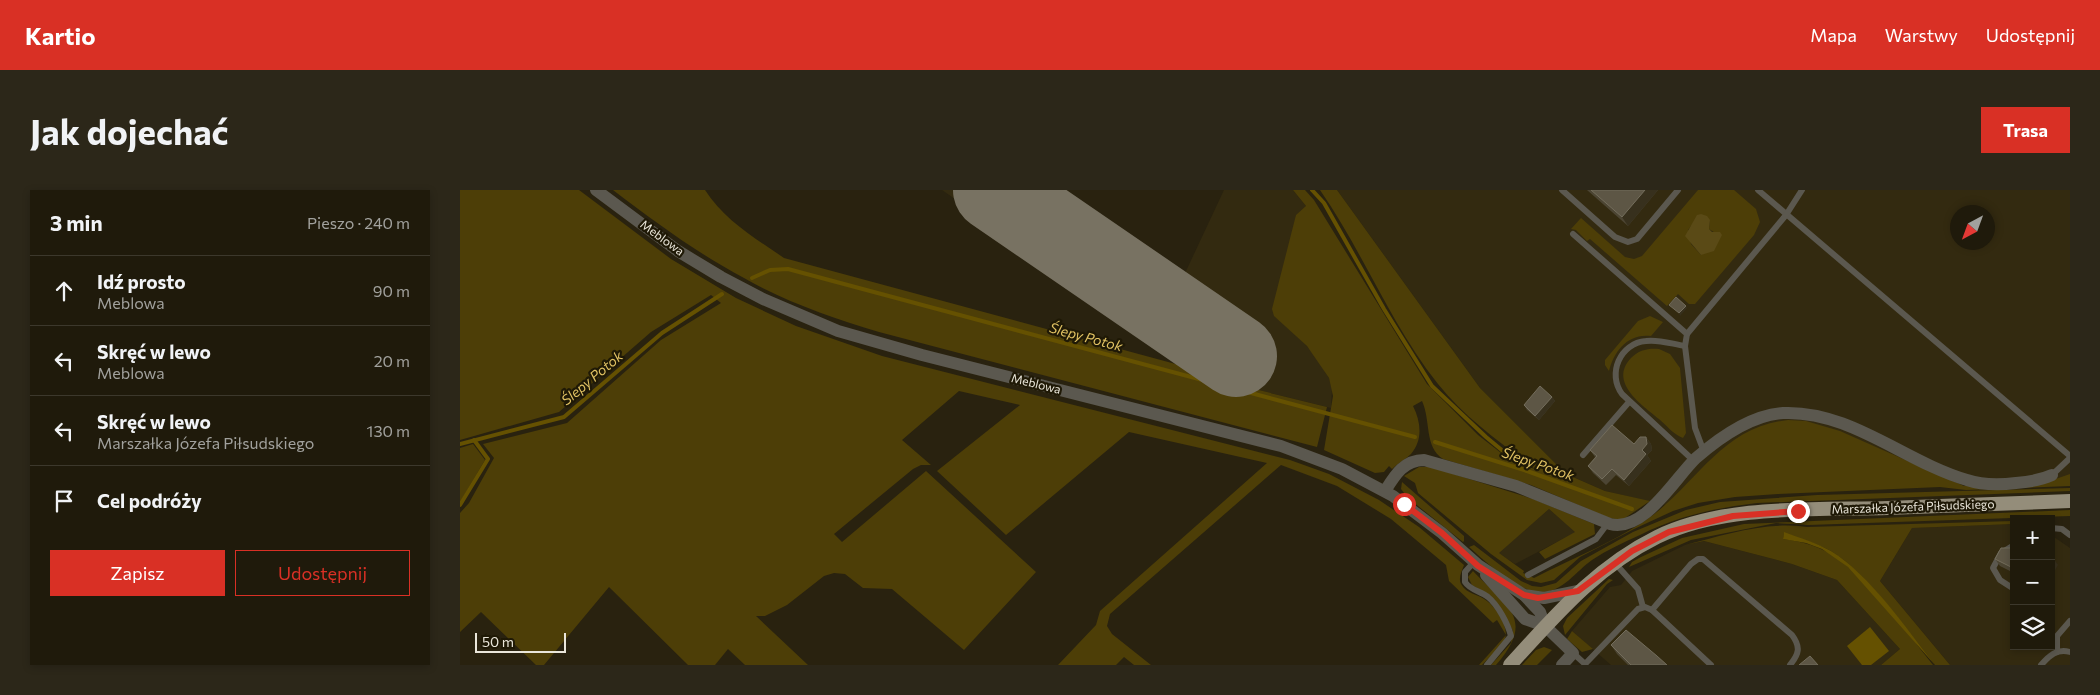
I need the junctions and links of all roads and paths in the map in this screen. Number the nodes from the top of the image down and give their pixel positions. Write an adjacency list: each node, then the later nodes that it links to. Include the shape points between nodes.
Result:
1 (596, 190): 16 (street, Meblowa, via 698,263 803,318 871,341 1280,446 1342,469)
2 (1562, 190): 3 (lane, via 1615,236 1628,242 1637,239)
3 (1678, 190)
4 (1758, 190): 6 (lane)
5 (1802, 190): 6 (lane)
6 (1786, 215): 8 (lane); 13 (lane)
7 (1573, 234): 8 (lane)
8 (1687, 334): 9 (lane)
9 (1685, 346): 10 (lane, via 1647,340 1628,349 1614,374 1617,387); 11 (lane, via 1695,428)
10 (1629, 402): 12 (lane); 14 (lane)
11 (1704, 452): 14 (street); 15 (street, via 1760,418 1797,413 1841,423 1967,481 2008,484)
12 (1583, 455)
13 (2070, 457): 15 (lane)
14 (1694, 461): 18 (street, via 1648,510 1626,524)
15 (2052, 475)
16 (1385, 491): 18 (street, via 1404,466 1414,460 1424,460 1516,486); 23 (street, Meblowa, via 1422,517)
17 (2070, 501): 22 (main road, Marszałka Józefa Piłsudskiego, via 1733,516 1669,532)
18 (1608, 523): 24 (lane, via 1598,538)
19 (2055, 529): 20 (lane)
20 (2070, 536)
21 (2010, 547): 25 (lane, via 2001,553 1993,568 2000,580)
22 (1614, 562): 26 (main road, Marszałka Józefa Piłsudskiego); 28 (lane, via 1638,588)
23 (1476, 564): 27 (street, Meblowa); 31 (street, Meblowa, via 1518,613); 35 (lane, via 1465,572 1464,582 1494,603 1511,636)
24 (1528, 575)
25 (2010, 586)
26 (1578, 591): 27 (street, Meblowa, via 1544,598); 31 (main road, Marszałka Józefa Piłsudskiego)
27 (1524, 595): 31 (street, Meblowa, via 1540,612)
28 (1643, 607): 29 (lane); 38 (lane)
29 (1652, 610): 39 (lane); 40 (lane, via 1691,564 1704,559 1792,635 1798,655)
30 (2070, 621): 32 (lane, via 2057,636)
31 (1545, 626): 34 (street); 36 (main road, Marszałka Józefa Piłsudskiego)
32 (2057, 652): 33 (lane); 41 (lane)
33 (2070, 652)
34 (1573, 653): 37 (street); 38 (lane)
35 (1487, 665)
36 (1510, 665)
37 (1562, 665)
38 (1586, 665)
39 (1711, 665)
40 (1790, 665)
41 (2041, 665)

